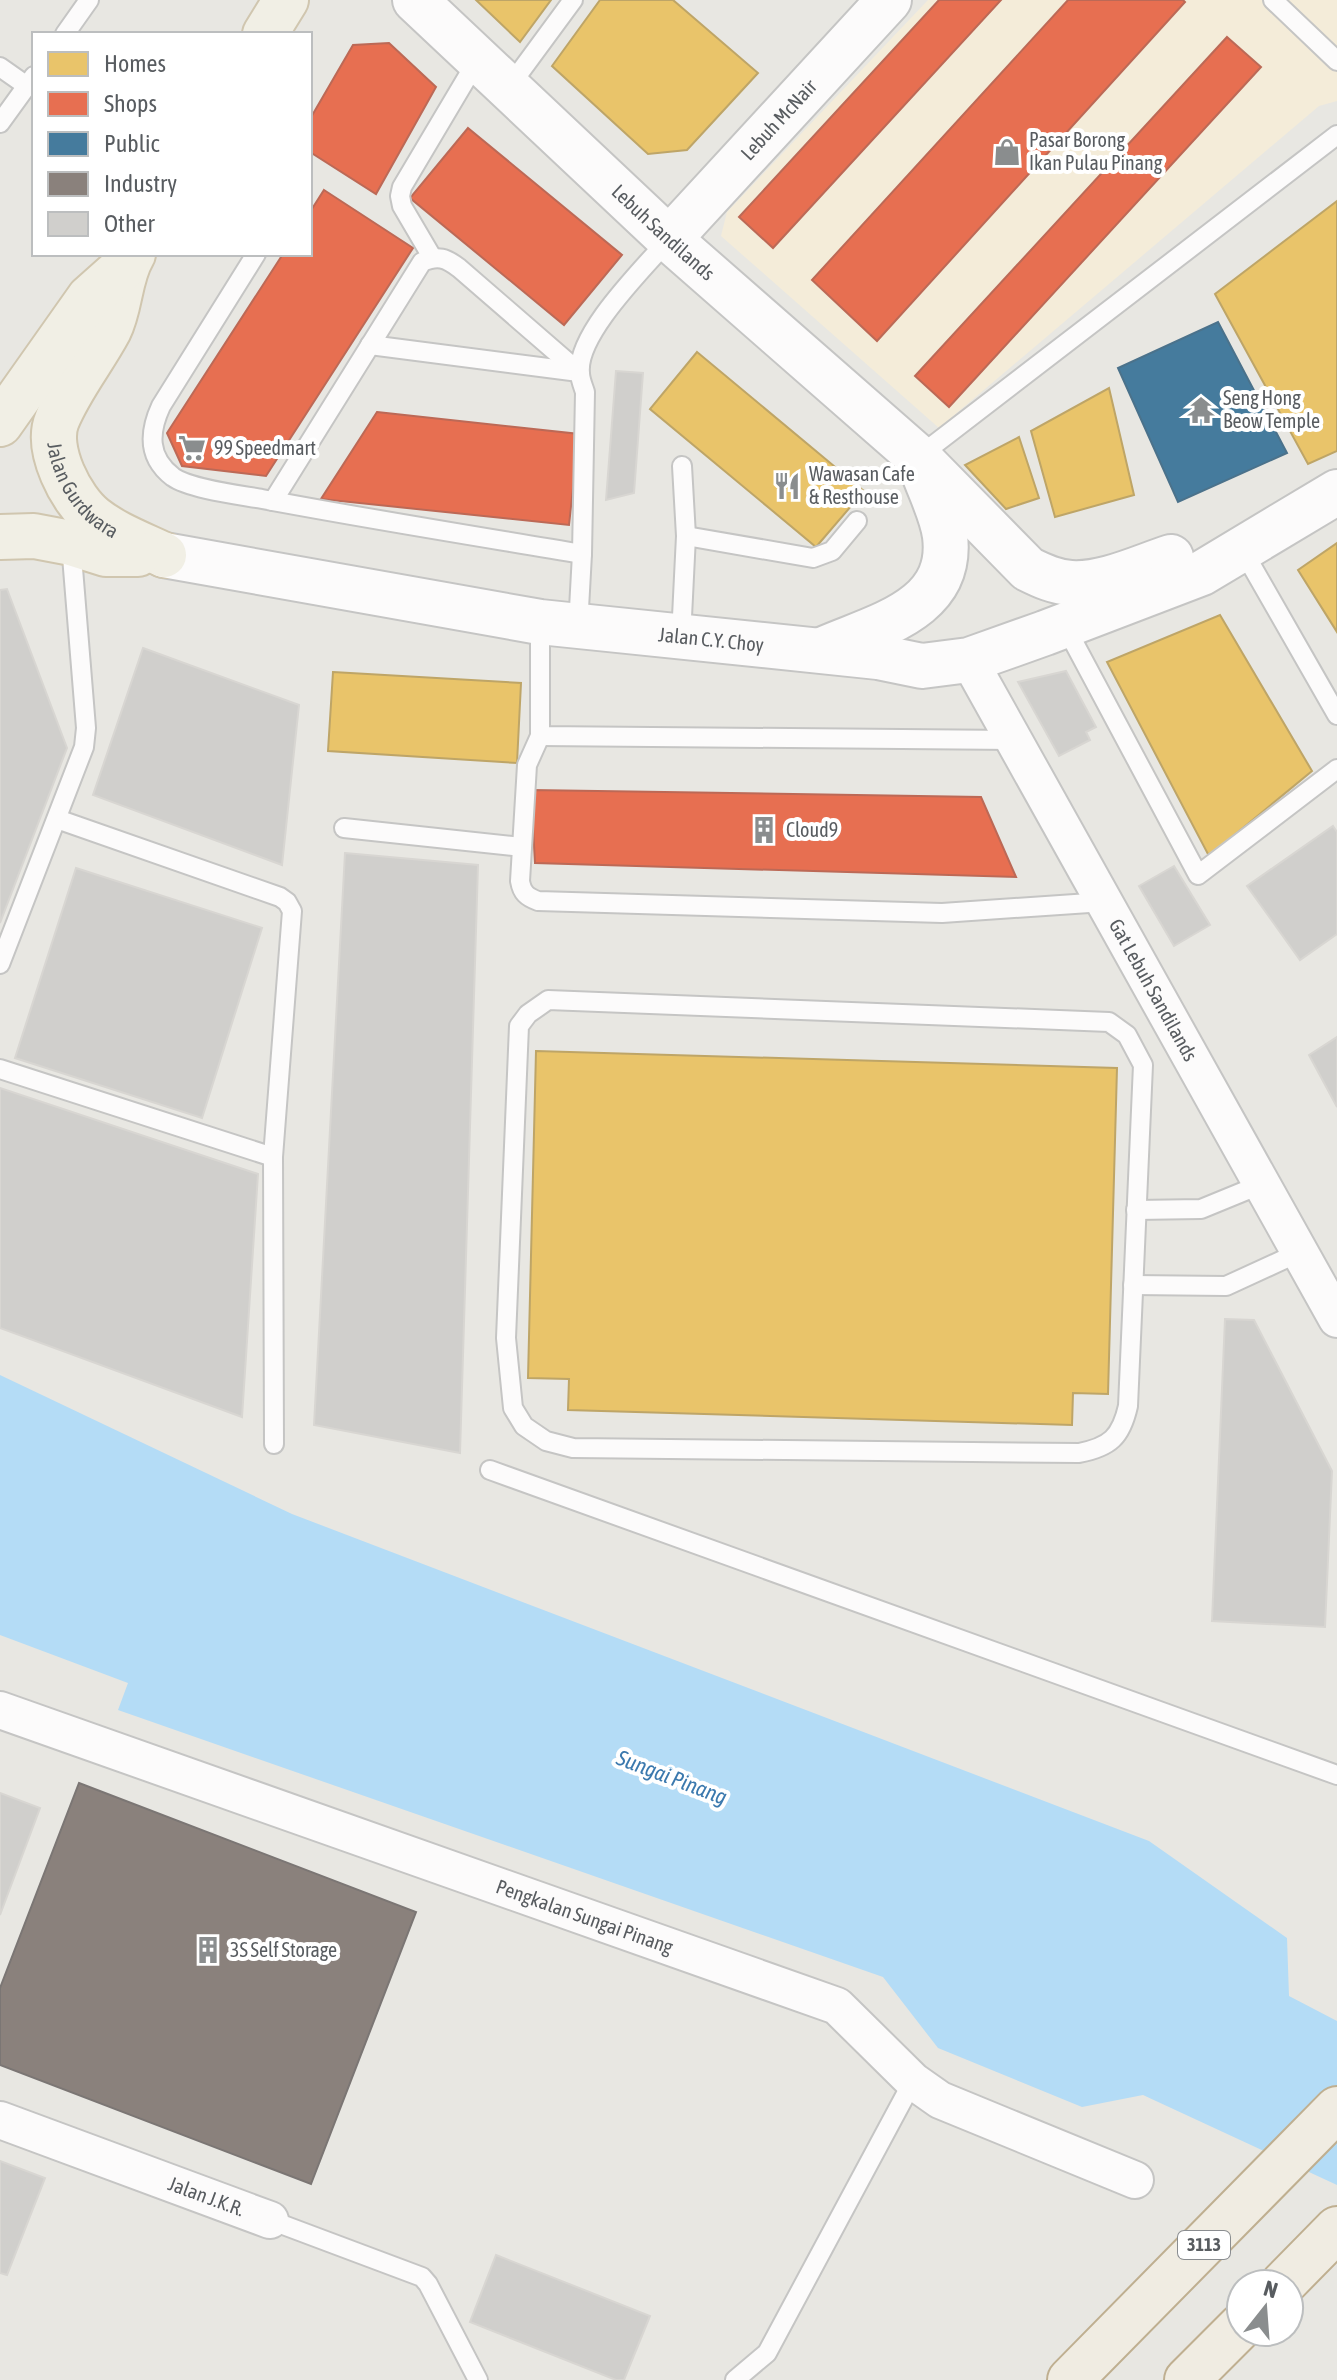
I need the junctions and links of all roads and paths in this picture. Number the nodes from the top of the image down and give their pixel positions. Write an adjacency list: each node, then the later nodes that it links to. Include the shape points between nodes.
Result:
1 (89, 0): 7 (lane)
2 (286, 0): 8 (main road)
3 (415, 0): 11 (street, Lebuh Sandilands)
4 (573, 0): 11 (lane)
5 (1273, 0): 9 (lane)
6 (885, 2): 15 (street, Lebuh McNair)
7 (74, 31)
8 (266, 32)
9 (1337, 61)
10 (0, 67): 12 (lane)
11 (493, 73): 15 (street, Lebuh Sandilands); 17 (lane, via 402,187 402,206)
12 (30, 81): 13 (lane)
13 (0, 123)
14 (1337, 135): 22 (lane)
15 (669, 239): 20 (lane, via 604,314 583,352); 22 (street, Lebuh Sandilands)
16 (255, 256): 25 (lane, via 161,406 151,442 175,478)
17 (432, 257): 19 (lane, via 422,262); 20 (lane, via 446,258 459,268)
18 (130, 259): 21 (main road, Jalan Gurdwara, via 89,298); 32 (main road, Jalan Gurdwara, via 111,327 55,423 53,446 62,476 91,516)
19 (370, 345): 20 (lane); 25 (lane)
20 (579, 372): 31 (lane, via 585,392)
21 (0, 424)
22 (918, 457): 33 (street, Lebuh Sandilands, via 1028,569 1072,583); 37 (street, Lebuh Sandilands, via 945,534 940,577 926,599 907,614)
23 (682, 466): 27 (lane)
24 (1337, 492): 30 (street, Jalan C.Y. Choy)
25 (273, 501): 31 (lane)
26 (857, 521): 27 (lane, via 832,551 813,558)
27 (686, 536): 36 (lane)
28 (0, 537): 29 (main road)
29 (71, 543): 32 (main road, via 106,554); 43 (lane, via 86,728)
30 (1242, 549): 33 (street, Jalan C.Y. Choy, via 1189,550); 35 (street, Jalan C.Y. Choy, via 1202,573); 39 (lane)
31 (582, 554): 34 (lane)
32 (164, 555): 34 (street, Jalan C.Y. Choy)
33 (1118, 574)
34 (559, 624): 36 (street, Jalan C.Y. Choy); 40 (lane)
35 (1065, 626): 38 (street, Jalan C.Y. Choy); 42 (lane, via 1198,875)
36 (681, 637): 37 (street, Jalan C.Y. Choy)
37 (820, 650): 38 (street, Jalan C.Y. Choy, via 922,666)
38 (969, 660): 41 (street, Gat Lebuh Sandilands)
39 (1337, 715)
40 (540, 736): 41 (lane); 45 (lane, via 527,765)
41 (1014, 740): 46 (street, Gat Lebuh Sandilands)
42 (1337, 769)
43 (57, 819): 47 (lane); 49 (lane, via 287,902 292,911)
44 (344, 828): 45 (lane)
45 (522, 847): 46 (lane, via 522,891 538,901 942,913)
46 (1104, 902): 50 (street, Gat Lebuh Sandilands)
47 (0, 964)
48 (0, 1069): 49 (lane)
49 (273, 1157): 55 (lane)
50 (1262, 1184): 51 (lane, via 1201,1209); 52 (street, Gat Lebuh Sandilands)
51 (1136, 1210): 53 (lane); 53 (lane, via 1143,1065 1127,1035 1109,1022 548,1000 519,1026 506,1338 513,1408 524,1426 546,1441 573,1448 1079,1453 1098,1449 1124,1424 1128,1406)
52 (1300, 1252): 53 (lane, via 1226,1286); 54 (street, Gat Lebuh Sandilands)
53 (1133, 1285)
54 (1337, 1319)
55 (274, 1444)
56 (490, 1470): 58 (lane)
57 (0, 1710): 59 (street, Pengkalan Sungai Pinang, via 837,2006)
58 (1337, 1775)
59 (913, 2081): 62 (street, Pengkalan Sungai Pinang, via 940,2100); 68 (lane, via 767,2353)
60 (1337, 2109): 69 (highway, 3113)
61 (0, 2120): 63 (street, Jalan J.K.R.)
62 (1135, 2180)
63 (270, 2220): 67 (lane, Jalan J.K.R., via 413,2272 428,2284)
64 (1337, 2229): 65 (highway)
65 (1299, 2268)
66 (1225, 2342): 70 (highway)
67 (478, 2380)
68 (735, 2380)
69 (1070, 2380)
70 (1187, 2380)

